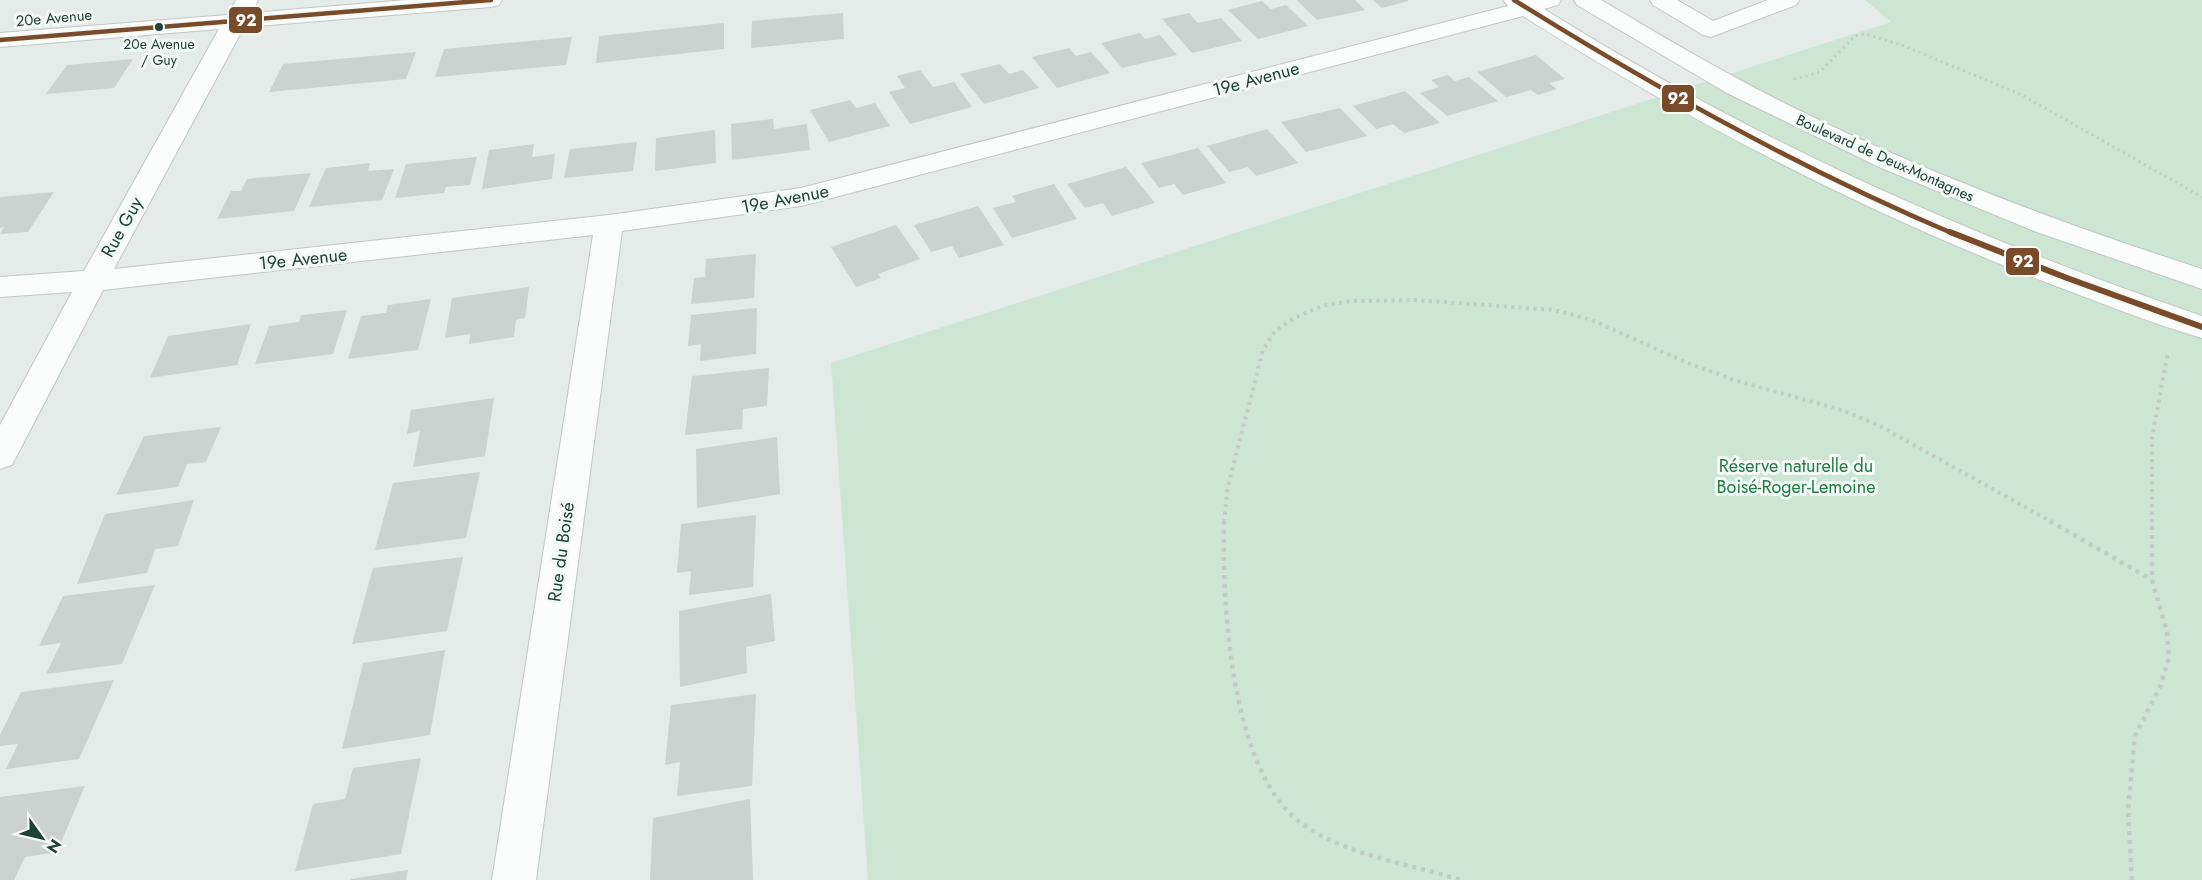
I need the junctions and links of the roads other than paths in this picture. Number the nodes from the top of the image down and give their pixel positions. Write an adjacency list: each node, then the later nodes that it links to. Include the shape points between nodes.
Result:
1 (491, 0): 6 (street, 20e Avenue)
2 (1585, 0): 11 (street, Boulevard de Deux-Montagnes, via 1727,83 1868,152 2020,216)
3 (1661, 0): 4 (street, via 1711,30)
4 (1788, 0)
5 (1530, 3): 9 (street, 19e Avenue, via 801,197); 13 (street, via 1669,96 1821,176 1998,253)
6 (245, 5): 7 (street, 20e Avenue); 8 (street, 20e Avenue); 10 (street, Rue Guy)
7 (0, 23)
8 (0, 40)
9 (609, 224): 10 (street, 19e Avenue, via 145,277); 15 (street, Rue du Boisé)
10 (94, 279): 12 (street, 19e Avenue); 14 (street, Rue Guy)
11 (2202, 279)
12 (0, 286)
13 (2202, 327)
14 (0, 456)
15 (514, 880)

